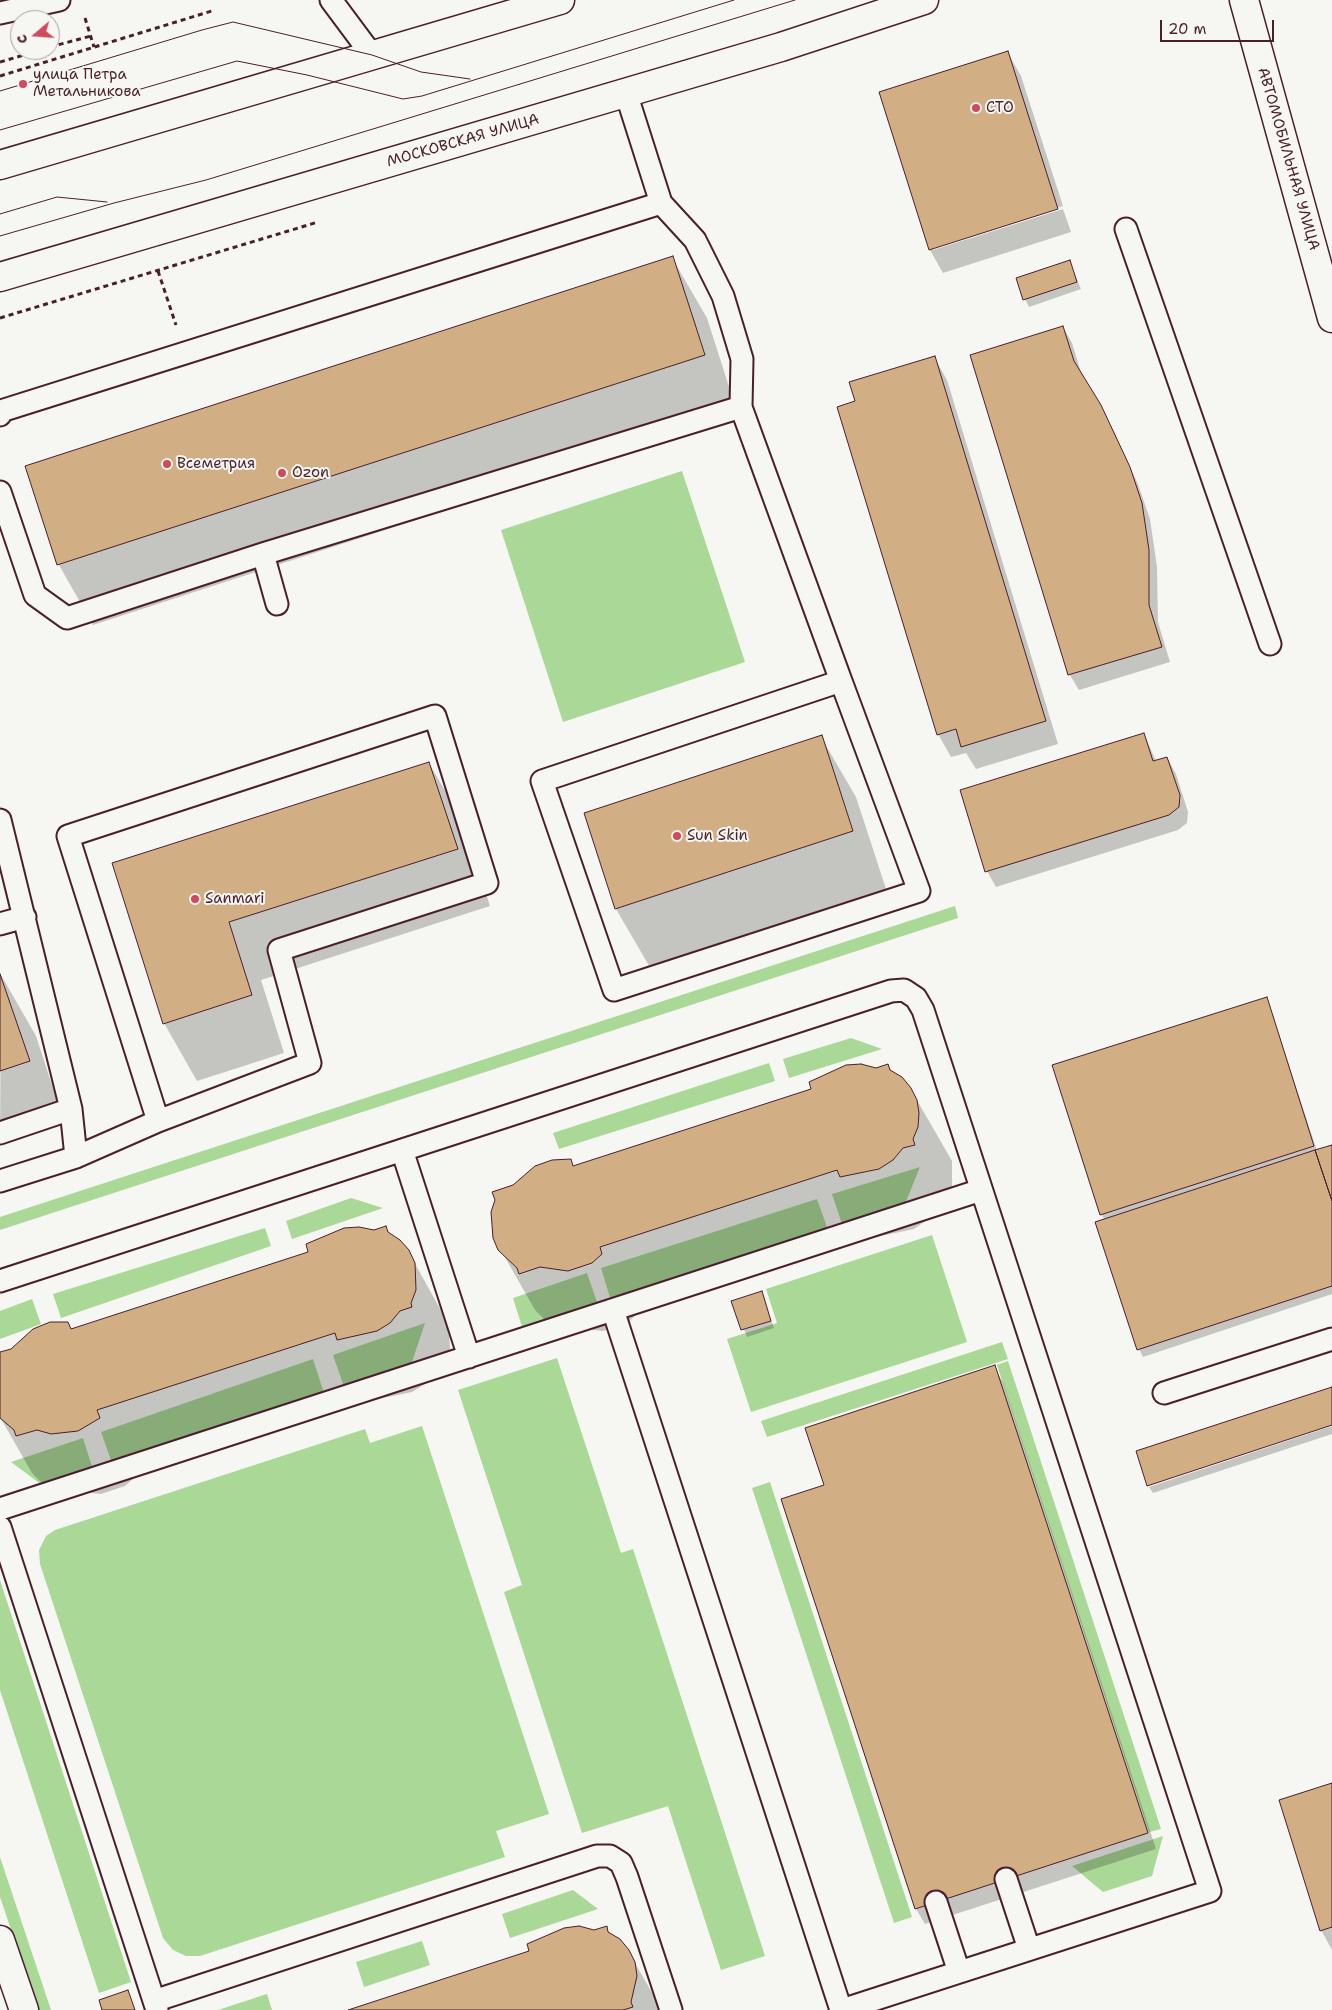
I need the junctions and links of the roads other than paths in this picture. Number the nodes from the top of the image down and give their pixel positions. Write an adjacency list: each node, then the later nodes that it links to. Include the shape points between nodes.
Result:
1 (59, 0): 6 (lane)
2 (332, 0): 7 (lane)
3 (560, 0): 7 (street)
4 (924, 0): 8 (street, МОСКОВСКАЯ УЛИЦА)
5 (1244, 0): 13 (street, АВТОМОБИЛЬНАЯ УЛИЦА)
6 (0, 13)
7 (372, 56): 9 (street)
8 (626, 93): 10 (lane); 12 (street, МОСКОВСКАЯ УЛИЦА)
9 (0, 165)
10 (661, 202): 14 (lane, via 695,240 723,296 742,359); 15 (lane, via 1,411)
11 (1126, 229): 19 (lane)
12 (0, 277)
13 (1332, 318)
14 (742, 407): 17 (lane); 20 (lane)
15 (0, 415)
16 (0, 492): 17 (lane, via 35,595 67,618)
17 (263, 554): 18 (lane)
18 (277, 604)
19 (1270, 644)
20 (841, 681): 20 (lane, via 542,781 614,990 919,891)
21 (0, 820): 22 (lane)
22 (6, 868): 23 (lane)
23 (25, 916): 24 (lane); 25 (lane)
24 (0, 924)
25 (71, 1109): 27 (lane); 29 (lane)
26 (158, 1121): 26 (lane, via 310,1064 279,950 487,883 435,716 68,836); 29 (lane)
27 (0, 1132)
28 (402, 1150): 31 (lane, via 890,990 904,990 916,998 923,1010); 32 (lane); 35 (lane)
29 (76, 1157): 30 (lane)
30 (0, 1181)
31 (981, 1190): 33 (lane); 42 (lane, via 1210,1890)
32 (0, 1281)
33 (613, 1310): 35 (lane); 47 (lane)
34 (1332, 1340): 36 (lane)
35 (469, 1356): 37 (lane)
36 (1164, 1393)
37 (0, 1510)
38 (0, 1527): 44 (lane)
39 (1006, 1880): 42 (lane)
40 (936, 1902): 43 (lane)
41 (0, 1940): 45 (street)
42 (1029, 1949): 43 (lane)
43 (959, 1972): 47 (lane)
44 (155, 2005): 46 (lane, via 597,1856 610,1856 621,1863 627,1876)
45 (24, 2010)
46 (671, 2010)
47 (842, 2010)

